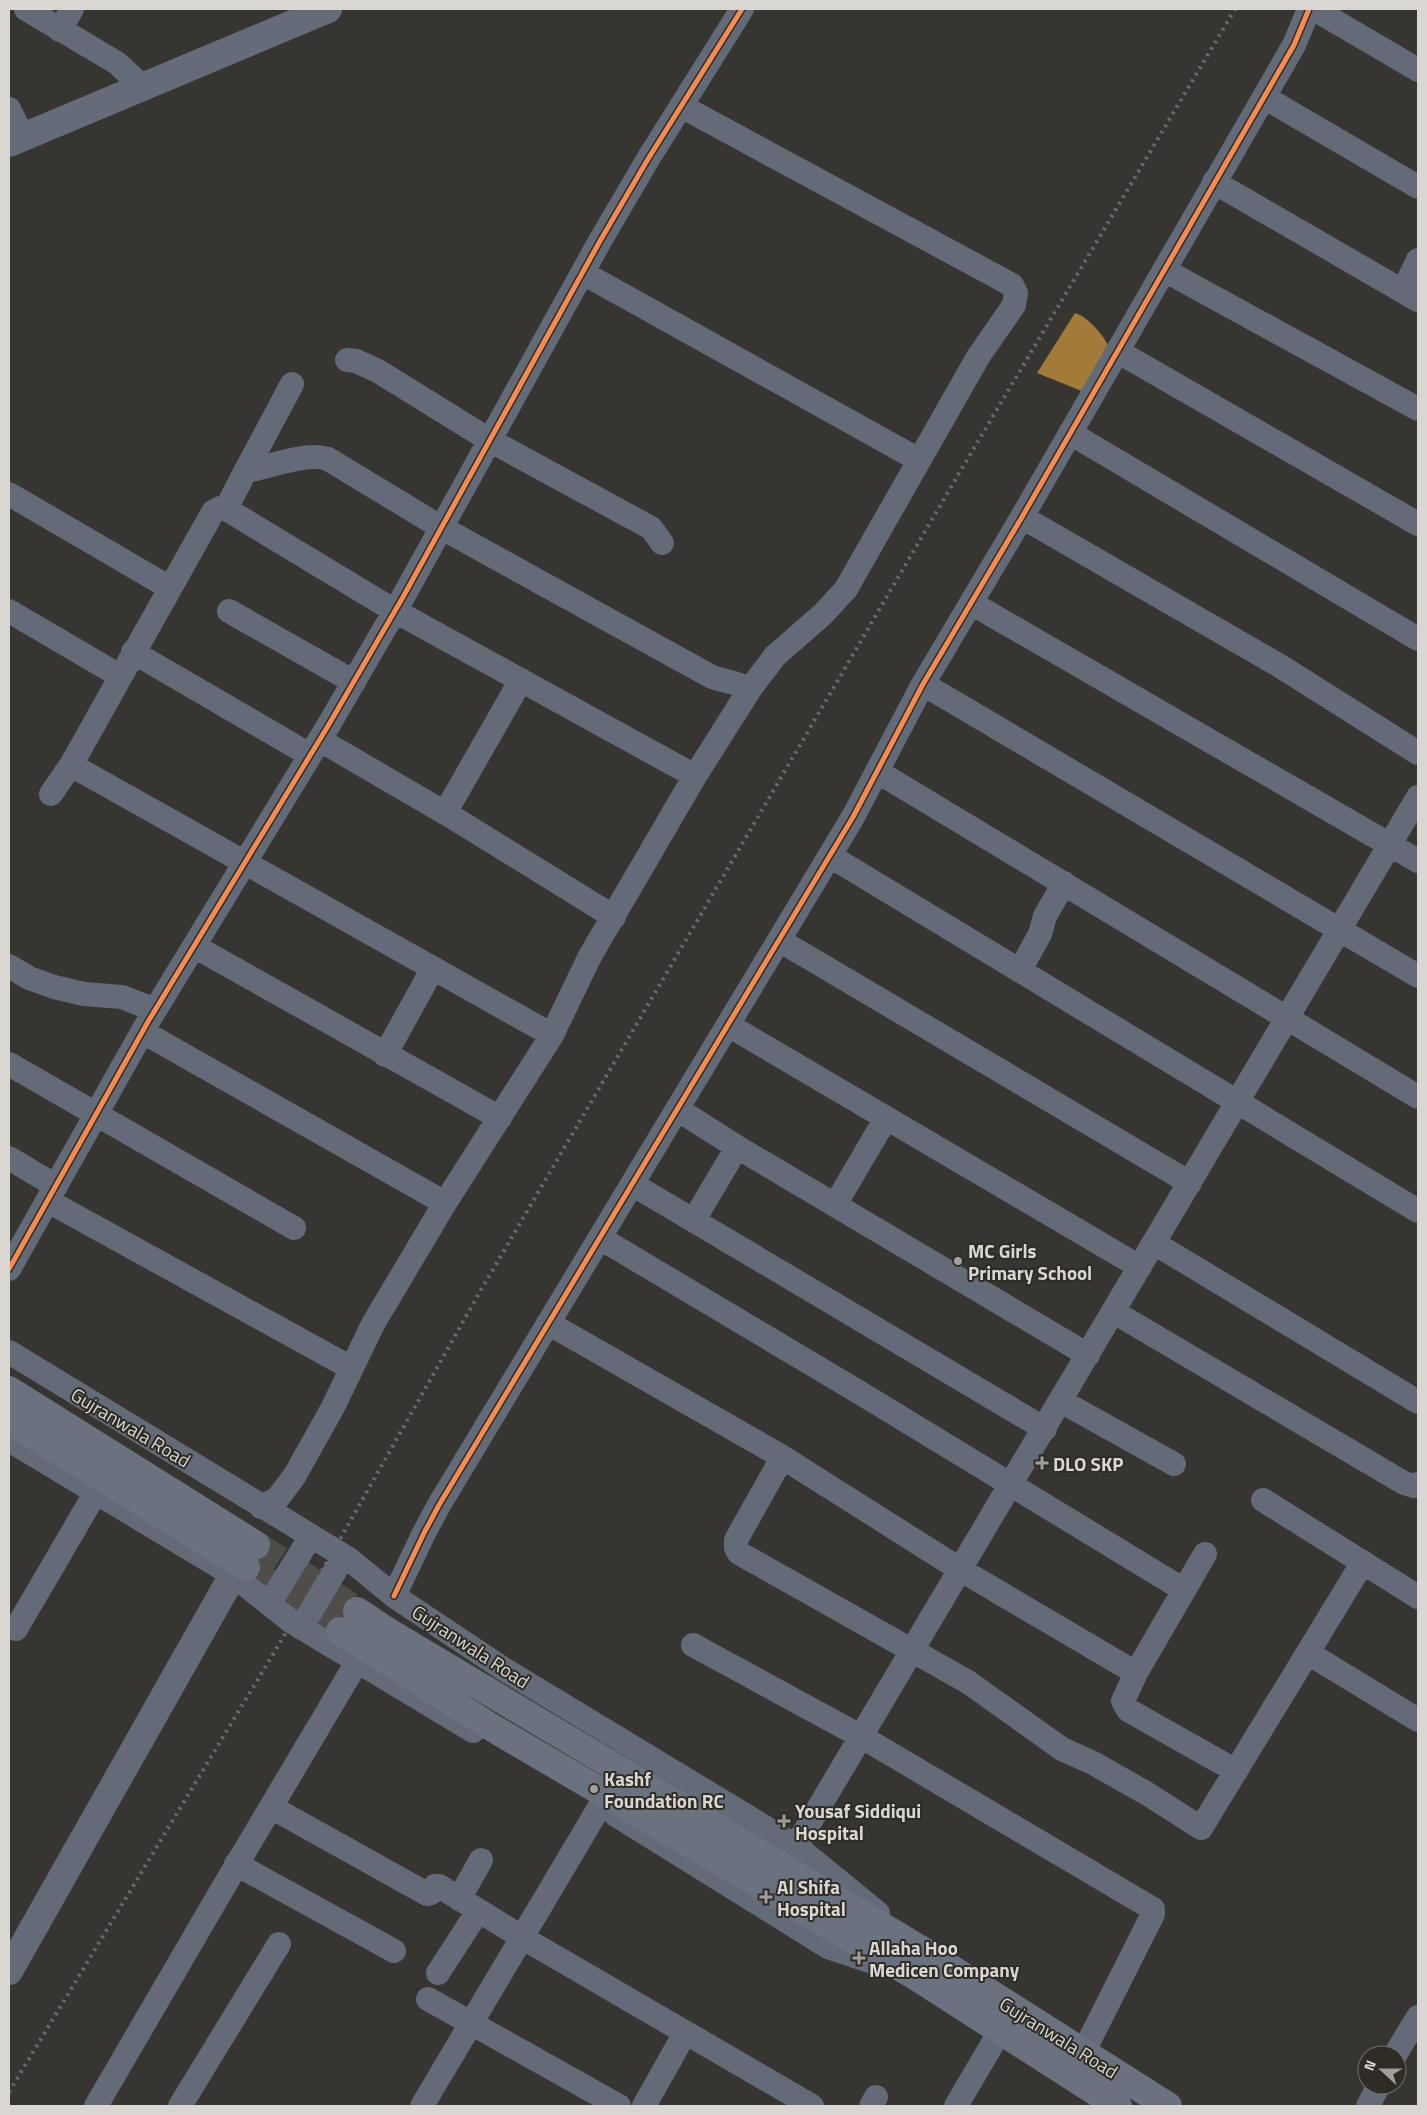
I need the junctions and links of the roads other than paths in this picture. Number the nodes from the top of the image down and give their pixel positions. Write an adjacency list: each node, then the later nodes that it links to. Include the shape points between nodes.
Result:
1 (26, 9): 7 (street)
2 (72, 9): 7 (street)
3 (328, 9): 9 (main road)
4 (742, 9): 11 (street)
5 (1309, 9): 10 (street, via 1294,45)
6 (1314, 9): 8 (street)
7 (60, 30): 9 (street, via 117,63)
8 (1418, 70)
9 (143, 87): 13 (main road)
10 (1264, 97): 14 (street); 15 (street)
11 (681, 106): 18 (street); 26 (street, via 1012,285 1016,293 1014,305 978,357)
12 (9, 109): 13 (street)
13 (16, 140)
14 (1214, 182): 17 (street); 19 (street)
15 (1418, 187)
16 (1418, 260): 19 (street)
17 (1164, 270): 20 (street); 23 (street)
18 (583, 273): 25 (street); 26 (street)
19 (1411, 295)
20 (1117, 351): 24 (street); 31 (street)
21 (347, 360): 25 (street, via 378,371)
22 (292, 384): 27 (street)
23 (1418, 409)
24 (1070, 433): 30 (street); 39 (street)
25 (491, 441): 32 (street); 33 (street, via 651,528)
26 (919, 460): 45 (street, via 846,589 776,656)
27 (245, 472): 29 (street); 32 (street, via 307,457 321,457)
28 (9, 494): 34 (street)
29 (226, 509): 34 (street, via 213,512); 38 (street)
30 (1022, 517): 35 (street); 47 (street, via 1280,666)
31 (1418, 524)
32 (442, 528): 38 (street); 45 (street, via 712,677 737,682)
33 (662, 544)
34 (170, 588): 40 (street)
35 (971, 603): 44 (street); 54 (street)
36 (9, 611): 41 (street)
37 (229, 611): 43 (street)
38 (395, 611): 42 (street); 43 (street)
39 (1418, 638)
40 (133, 652): 41 (street); 46 (street)
41 (120, 676): 48 (street)
42 (521, 680): 50 (street); 53 (street)
43 (354, 682): 46 (street)
44 (923, 684): 49 (street); 60 (street)
45 (750, 690): 50 (street)
46 (315, 747): 53 (street); 57 (street)
47 (1418, 753)
48 (71, 765): 51 (street); 57 (street)
49 (878, 772): 55 (street); 58 (street)
50 (695, 776): 59 (street)
51 (51, 794)
52 (1418, 798): 54 (street)
53 (445, 813): 59 (street)
54 (1390, 845): 56 (street); 60 (street)
55 (830, 856): 61 (street); 65 (street)
56 (1418, 861)
57 (244, 863): 62 (street); 64 (street)
58 (1064, 883): 65 (street); 68 (street)
59 (614, 916): 71 (street, via 578,978)
60 (1340, 930): 66 (street); 68 (street)
61 (779, 940): 69 (street); 82 (street)
62 (194, 946): 67 (street); 72 (street)
63 (9, 966): 67 (street, via 54,987 84,994 122,997)
64 (433, 968): 71 (street); 72 (street)
65 (1020, 970): 75 (street)
66 (1418, 976)
67 (155, 1010): 70 (street)
68 (1288, 1017): 74 (street); 75 (street)
69 (728, 1025): 76 (street); 79 (street)
70 (143, 1032): 77 (street); 85 (street)
71 (552, 1035): 78 (street)
72 (385, 1054): 78 (street)
73 (9, 1064): 77 (street)
74 (1418, 1097)
75 (1238, 1102): 82 (street); 87 (street)
76 (677, 1109): 80 (street); 83 (street)
77 (96, 1114): 84 (street); 89 (street)
78 (500, 1118): 85 (street)
79 (886, 1118): 86 (street); 93 (street)
80 (738, 1147): 86 (street); 88 (street)
81 (9, 1158): 84 (street)
82 (1190, 1183): 92 (street)
83 (632, 1184): 88 (street); 90 (street)
84 (52, 1193): 91 (street); 99 (street)
85 (445, 1203): 99 (street, via 373,1324)
86 (835, 1205): 98 (street)
87 (1418, 1211)
88 (694, 1220): 104 (street)
89 (294, 1228)
90 (600, 1238): 96 (street); 109 (street)
91 (16, 1239): 94 (street)
92 (1154, 1243): 93 (street); 102 (street)
93 (1140, 1267): 95 (street)
94 (9, 1268)
95 (1114, 1312): 98 (street); 108 (street, via 1404,1483)
96 (548, 1323): 106 (street); 120 (street, via 439,1505)
97 (9, 1352): 112 (street, Gujranwala Road)
98 (1088, 1355): 101 (street)
99 (351, 1368): 112 (street, via 295,1475 278,1498)
100 (9, 1390): 116 (highway, Gujranwala Road)
101 (1061, 1401): 104 (street); 107 (street)
102 (1418, 1402)
103 (9, 1420): 116 (highway, Gujranwala Road)
104 (1044, 1429): 109 (street)
105 (9, 1440): 110 (street, Gujranwala Road)
106 (782, 1458): 118 (street); 128 (street, via 738,1536 737,1550)
107 (1174, 1464)
108 (1418, 1484)
109 (1012, 1485): 118 (street); 119 (street)
110 (96, 1492): 116 (street, Gujranwala Road); 125 (street)
111 (1263, 1500): 117 (street)
112 (262, 1507): 113 (street, Gujranwala Road)
113 (311, 1536): 115 (street, Gujranwala Road); 122 (street)
114 (1205, 1554): 119 (street)
115 (344, 1556): 120 (street, Gujranwala Road); 124 (street)
116 (245, 1562): 122 (street, Gujranwala Road); 145 (street)
117 (1363, 1562): 121 (street); 129 (street)
118 (961, 1570): 128 (street); 131 (street)
119 (1184, 1590): 131 (street)
120 (394, 1596): 137 (street, Gujranwala Road, via 502,1668)
121 (1418, 1597)
122 (270, 1604): 124 (street, Gujranwala Road)
123 (357, 1611): 144 (highway, Gujranwala Road)
124 (301, 1628): 130 (street, Gujranwala Road)
125 (16, 1629)
126 (340, 1631): 144 (highway, Gujranwala Road, via 491,1727)
127 (693, 1645): 133 (street)
128 (913, 1652): 133 (street); 134 (street, via 968,1682 1062,1749 1093,1762 1200,1828)
129 (1308, 1653): 132 (street); 134 (street)
130 (357, 1662): 135 (street, Gujranwala Road); 136 (street)
131 (1136, 1673): 134 (street, via 1124,1697 1126,1708)
132 (1418, 1720)
133 (862, 1737): 137 (street); 153 (street, via 1153,1909)
134 (1236, 1771)
135 (600, 1806): 141 (street); 144 (street, Gujranwala Road, via 828,1947)
136 (271, 1807): 139 (street); 140 (street, via 424,1893 430,1894 438,1886)
137 (796, 1846): 144 (street, Gujranwala Road)
138 (481, 1860): 140 (street)
139 (236, 1864): 143 (street); 154 (street)
140 (469, 1905): 141 (street); 146 (street)
141 (523, 1938): 149 (street); 151 (street)
142 (279, 1944): 155 (street)
143 (394, 1951)
144 (920, 1964): 150 (highway, Gujranwala Road); 153 (highway, Gujranwala Road)
145 (9, 1971)
146 (438, 1973)
147 (428, 1999): 149 (street)
148 (1418, 2017): 152 (street)
149 (472, 2022): 156 (street); 157 (street)
150 (1000, 2032): 160 (street); 161 (highway, Gujranwala Road)
151 (685, 2033): 158 (street); 159 (street)
152 (1403, 2042)
153 (1083, 2053): 162 (highway, Gujranwala Road)
154 (96, 2106)
155 (180, 2106)
156 (424, 2106)
157 (619, 2106)
158 (644, 2106)
159 (812, 2106)
160 (956, 2106)
161 (1118, 2106)
162 (1168, 2106)

